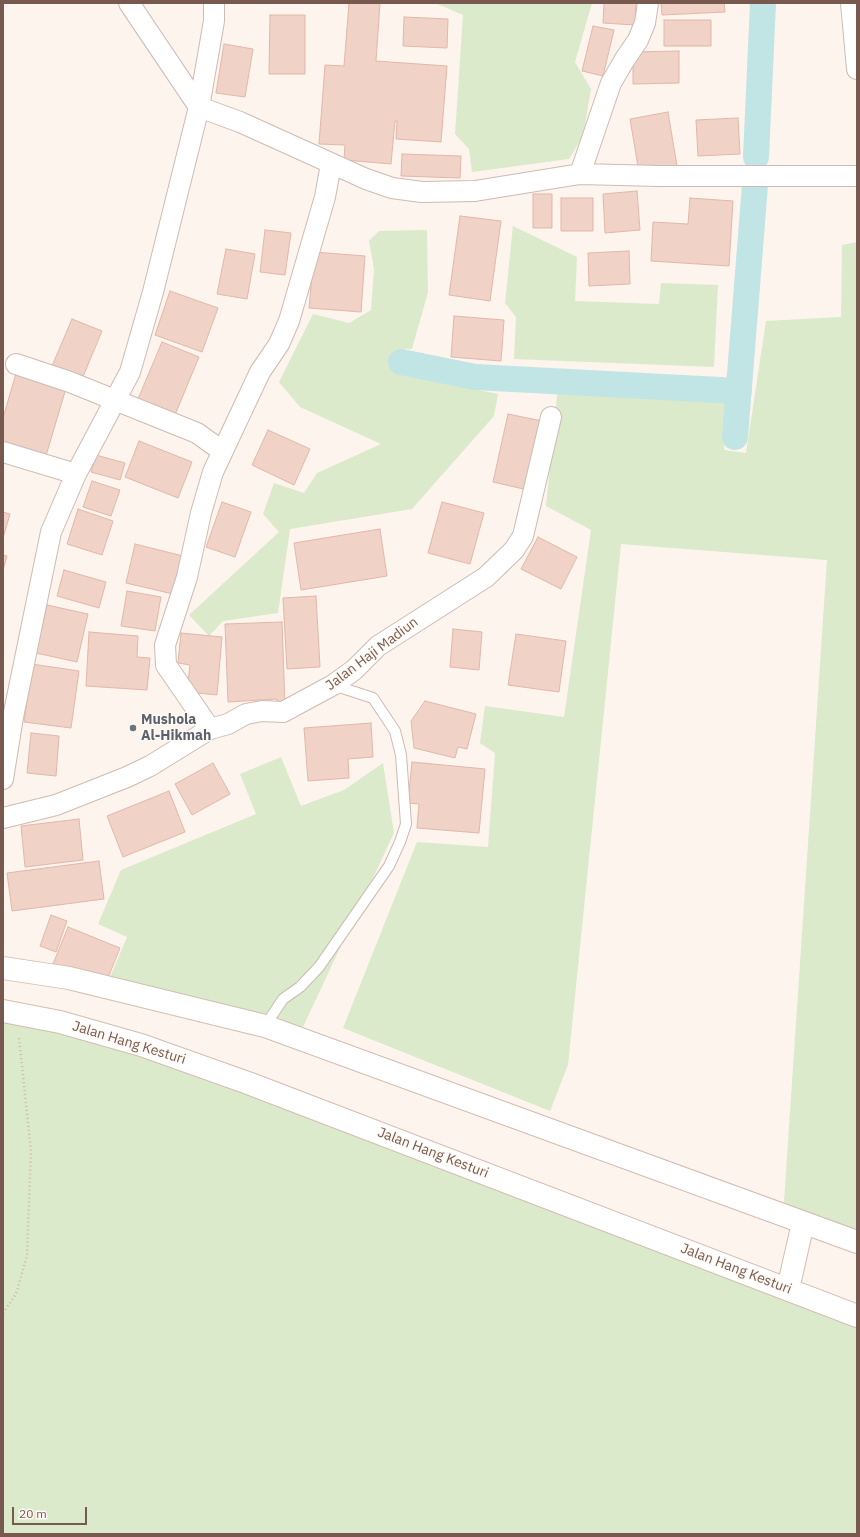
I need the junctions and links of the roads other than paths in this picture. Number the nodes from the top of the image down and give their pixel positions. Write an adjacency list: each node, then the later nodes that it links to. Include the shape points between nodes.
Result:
1 (129, 3): 6 (street)
2 (214, 3): 6 (street, via 214,22)
3 (648, 3): 8 (street, via 645,24 611,83)
4 (851, 3): 5 (street)
5 (857, 69)
6 (199, 107): 7 (street, via 240,122); 11 (street, via 154,292 130,372)
7 (331, 164): 8 (street, via 392,188 422,192 475,191); 13 (street, via 325,197 289,321 279,344 260,372)
8 (580, 174): 9 (street)
9 (857, 176)
10 (16, 364): 11 (street)
11 (116, 401): 13 (street, via 197,433); 15 (street)
12 (551, 417): 16 (street, Jalan Haji Madiun, via 522,536 514,550 486,577 378,646 354,670)
13 (222, 451): 17 (street, via 209,486 187,576 166,645 166,665)
14 (3, 452): 15 (street)
15 (76, 474): 18 (street, via 52,532)
16 (333, 685): 17 (street, Jalan Haji Madiun, via 283,712 262,711 246,714 228,724); 23 (lane, via 373,698 395,731 401,756 406,824 389,866 319,967 300,987 283,999)
17 (210, 729): 20 (street, Jalan Haji Madiun, via 127,777 56,805)
18 (6, 758): 19 (street)
19 (3, 779)
20 (3, 818)
21 (5, 965): 23 (main road)
22 (10, 1012): 26 (main road, Jalan Hang Kesturi, via 60,1022 141,1045 241,1080)
23 (265, 1026): 24 (main road)
24 (803, 1223): 25 (main road); 26 (main road)
25 (857, 1242)
26 (788, 1289): 27 (main road, Jalan Hang Kesturi)
27 (857, 1316)

